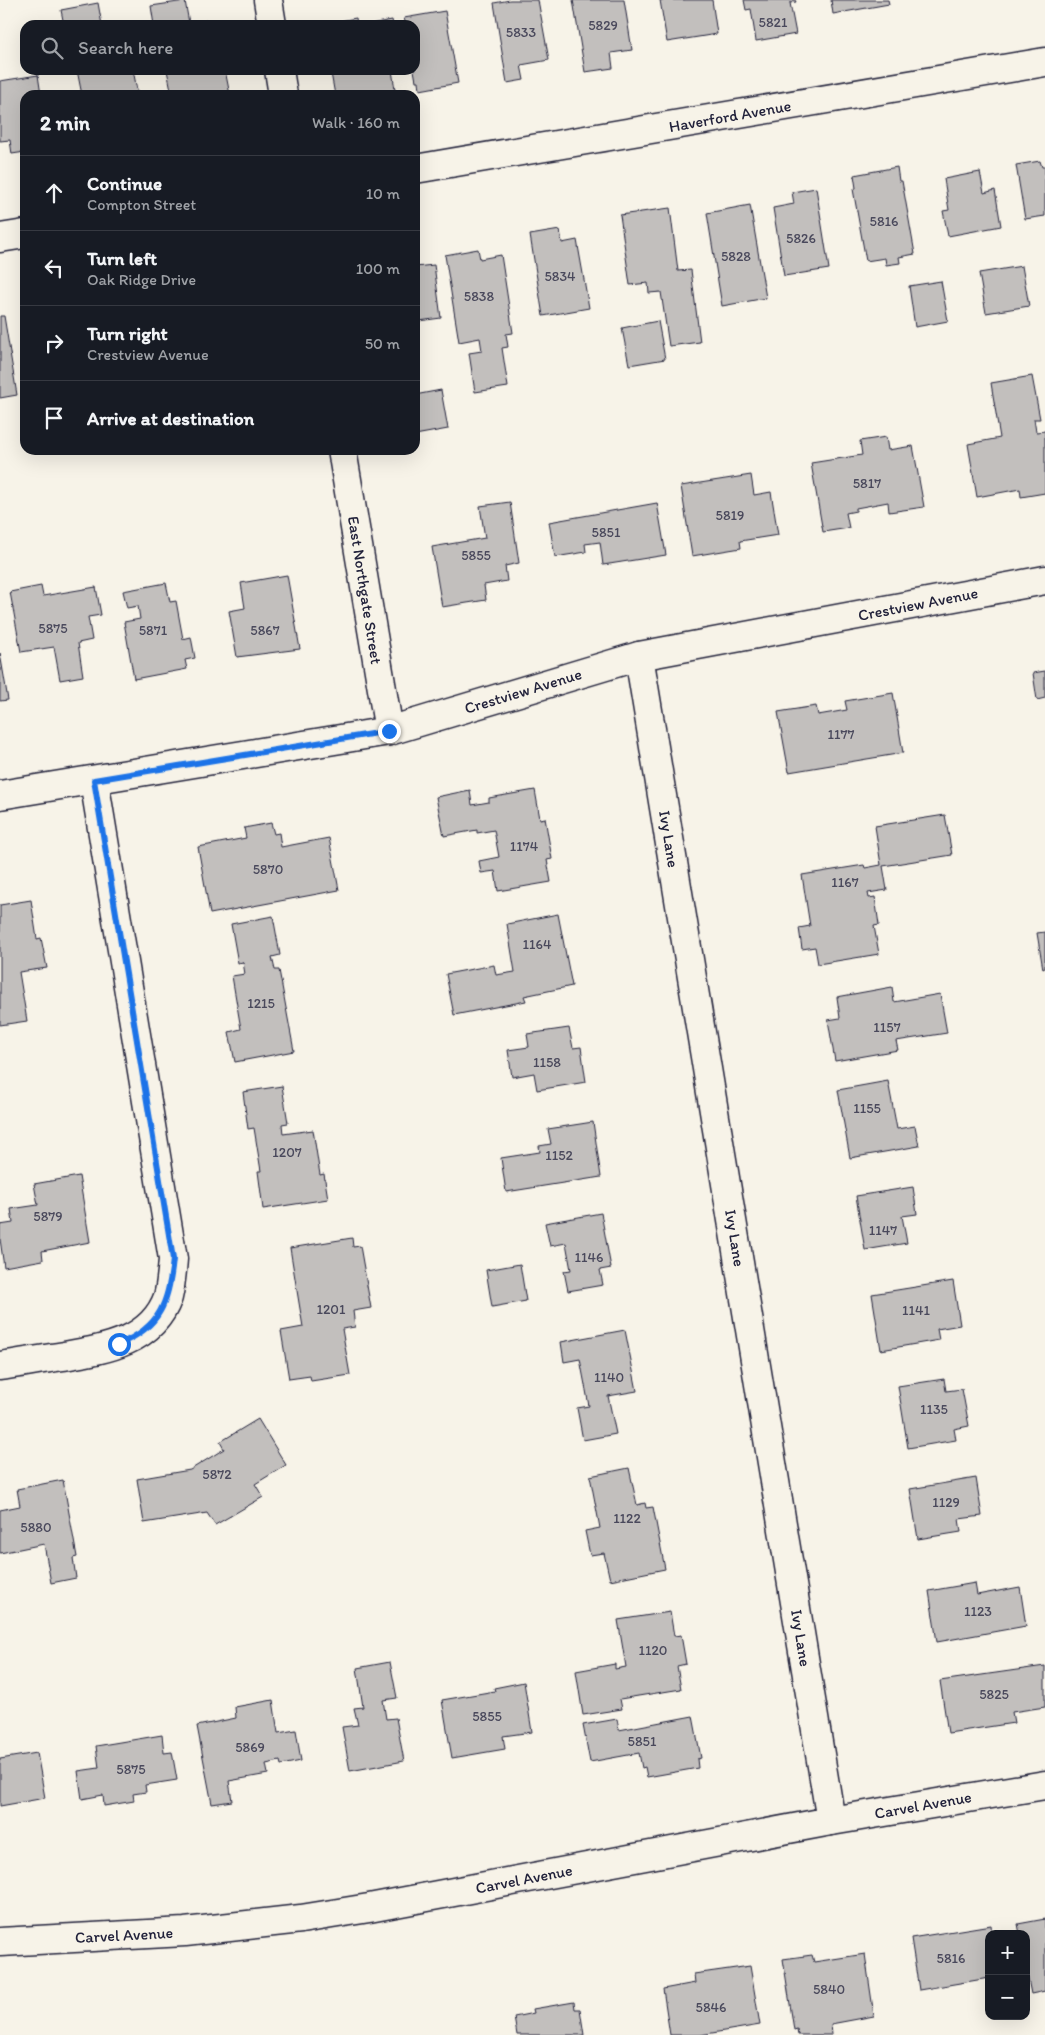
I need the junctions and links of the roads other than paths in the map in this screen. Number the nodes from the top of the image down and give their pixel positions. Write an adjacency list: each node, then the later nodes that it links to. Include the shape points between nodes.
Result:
1 (268, 0): 2 (street)
2 (271, 20)
3 (1045, 62): 6 (street, Haverford Avenue)
4 (280, 75): 5 (street)
5 (283, 90)
6 (420, 168)
7 (20, 235): 8 (street)
8 (0, 238)
9 (343, 455): 12 (street, East Northgate Street)
10 (1045, 580): 11 (street, Crestview Avenue)
11 (639, 656): 12 (street, Crestview Avenue); 17 (street, Ivy Lane)
12 (389, 731): 13 (street, Crestview Avenue)
13 (94, 780): 14 (street, Crestview Avenue); 15 (street, via 173,1259 168,1297 157,1316 142,1331 119,1344)
14 (0, 795)
15 (0, 1366)
16 (1045, 1785): 17 (street, Carvel Avenue)
17 (831, 1821): 18 (street, Carvel Avenue, via 301,1919 158,1934)
18 (0, 1942)

